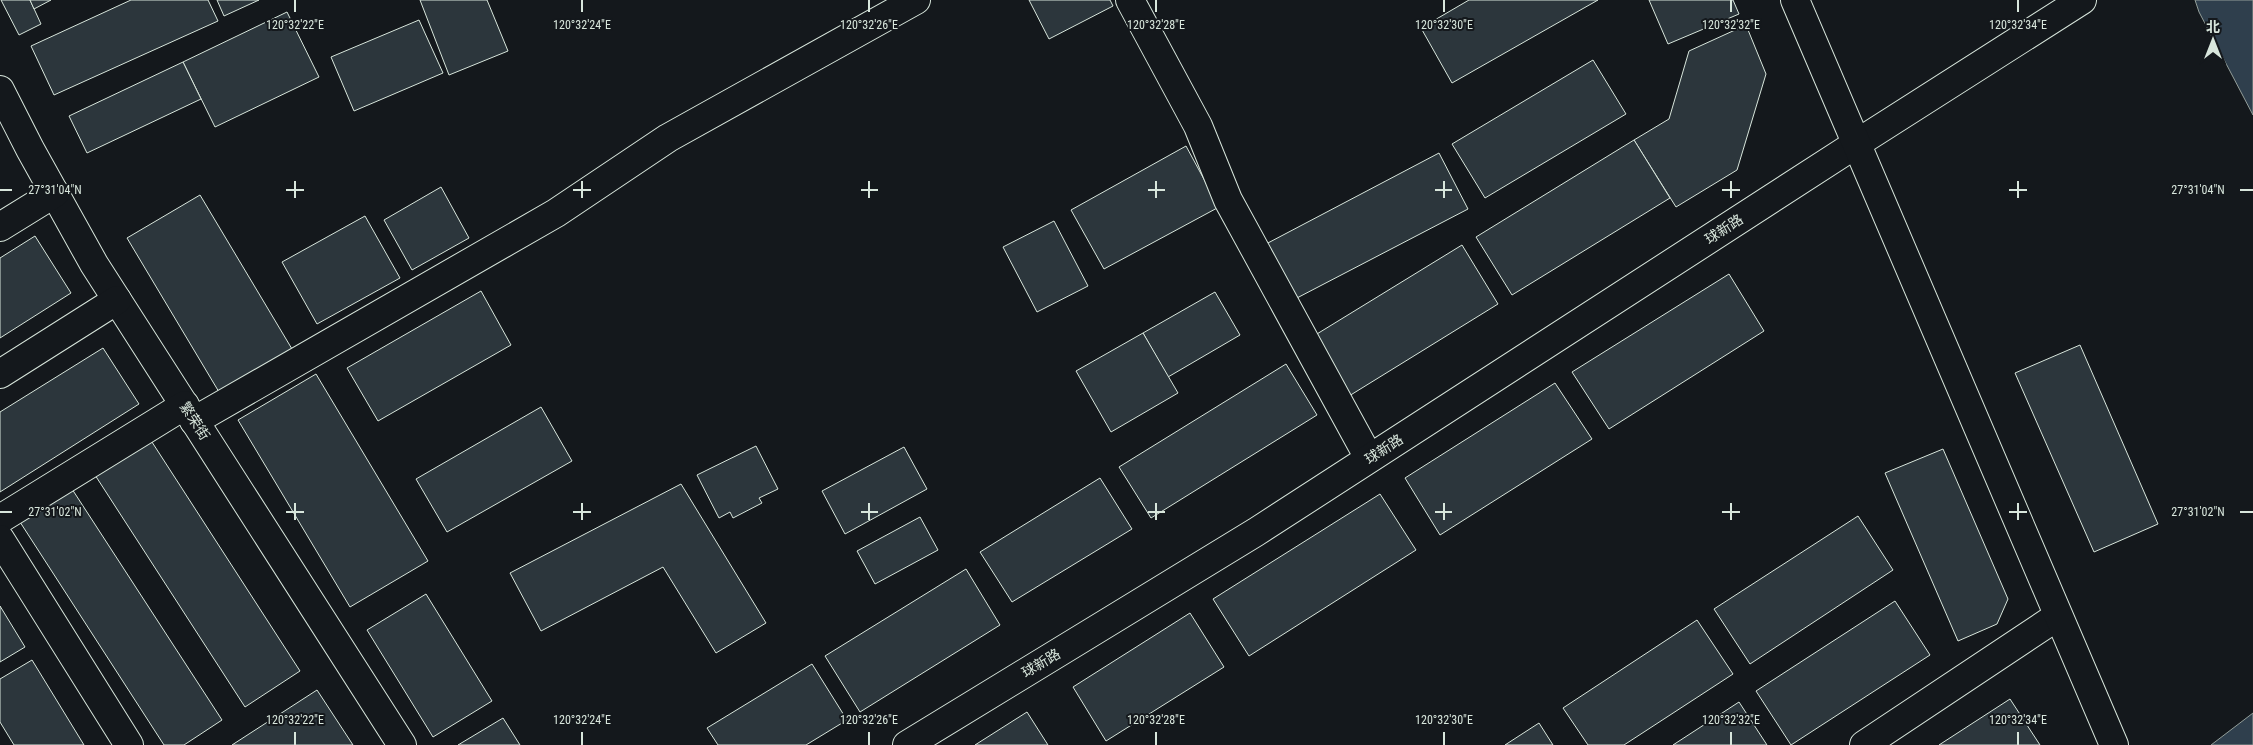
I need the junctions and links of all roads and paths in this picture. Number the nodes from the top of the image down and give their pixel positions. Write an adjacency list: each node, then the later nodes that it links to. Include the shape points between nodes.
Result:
1 (916, 0): 11 (street, via 668,138 556,213)
2 (1130, 0): 12 (street, via 1198,126 1228,200)
3 (1794, 0): 6 (street)
4 (2082, 0): 6 (street, 球新路)
5 (0, 90): 7 (street, 繁荣街)
6 (1856, 144): 12 (street, 球新路); 15 (street)
7 (55, 194): 8 (street); 9 (street, 繁荣街)
8 (0, 227)
9 (118, 300): 10 (street); 11 (street, 繁荣街)
10 (0, 374)
11 (190, 413): 13 (street); 17 (street, 繁荣街)
12 (1369, 458): 18 (street, 球新路, via 1256,532)
13 (0, 519)
14 (0, 539): 16 (street)
15 (2058, 616): 19 (street); 20 (street)
16 (129, 745)
17 (402, 745)
18 (907, 745)
19 (1864, 745)
20 (2114, 745)

